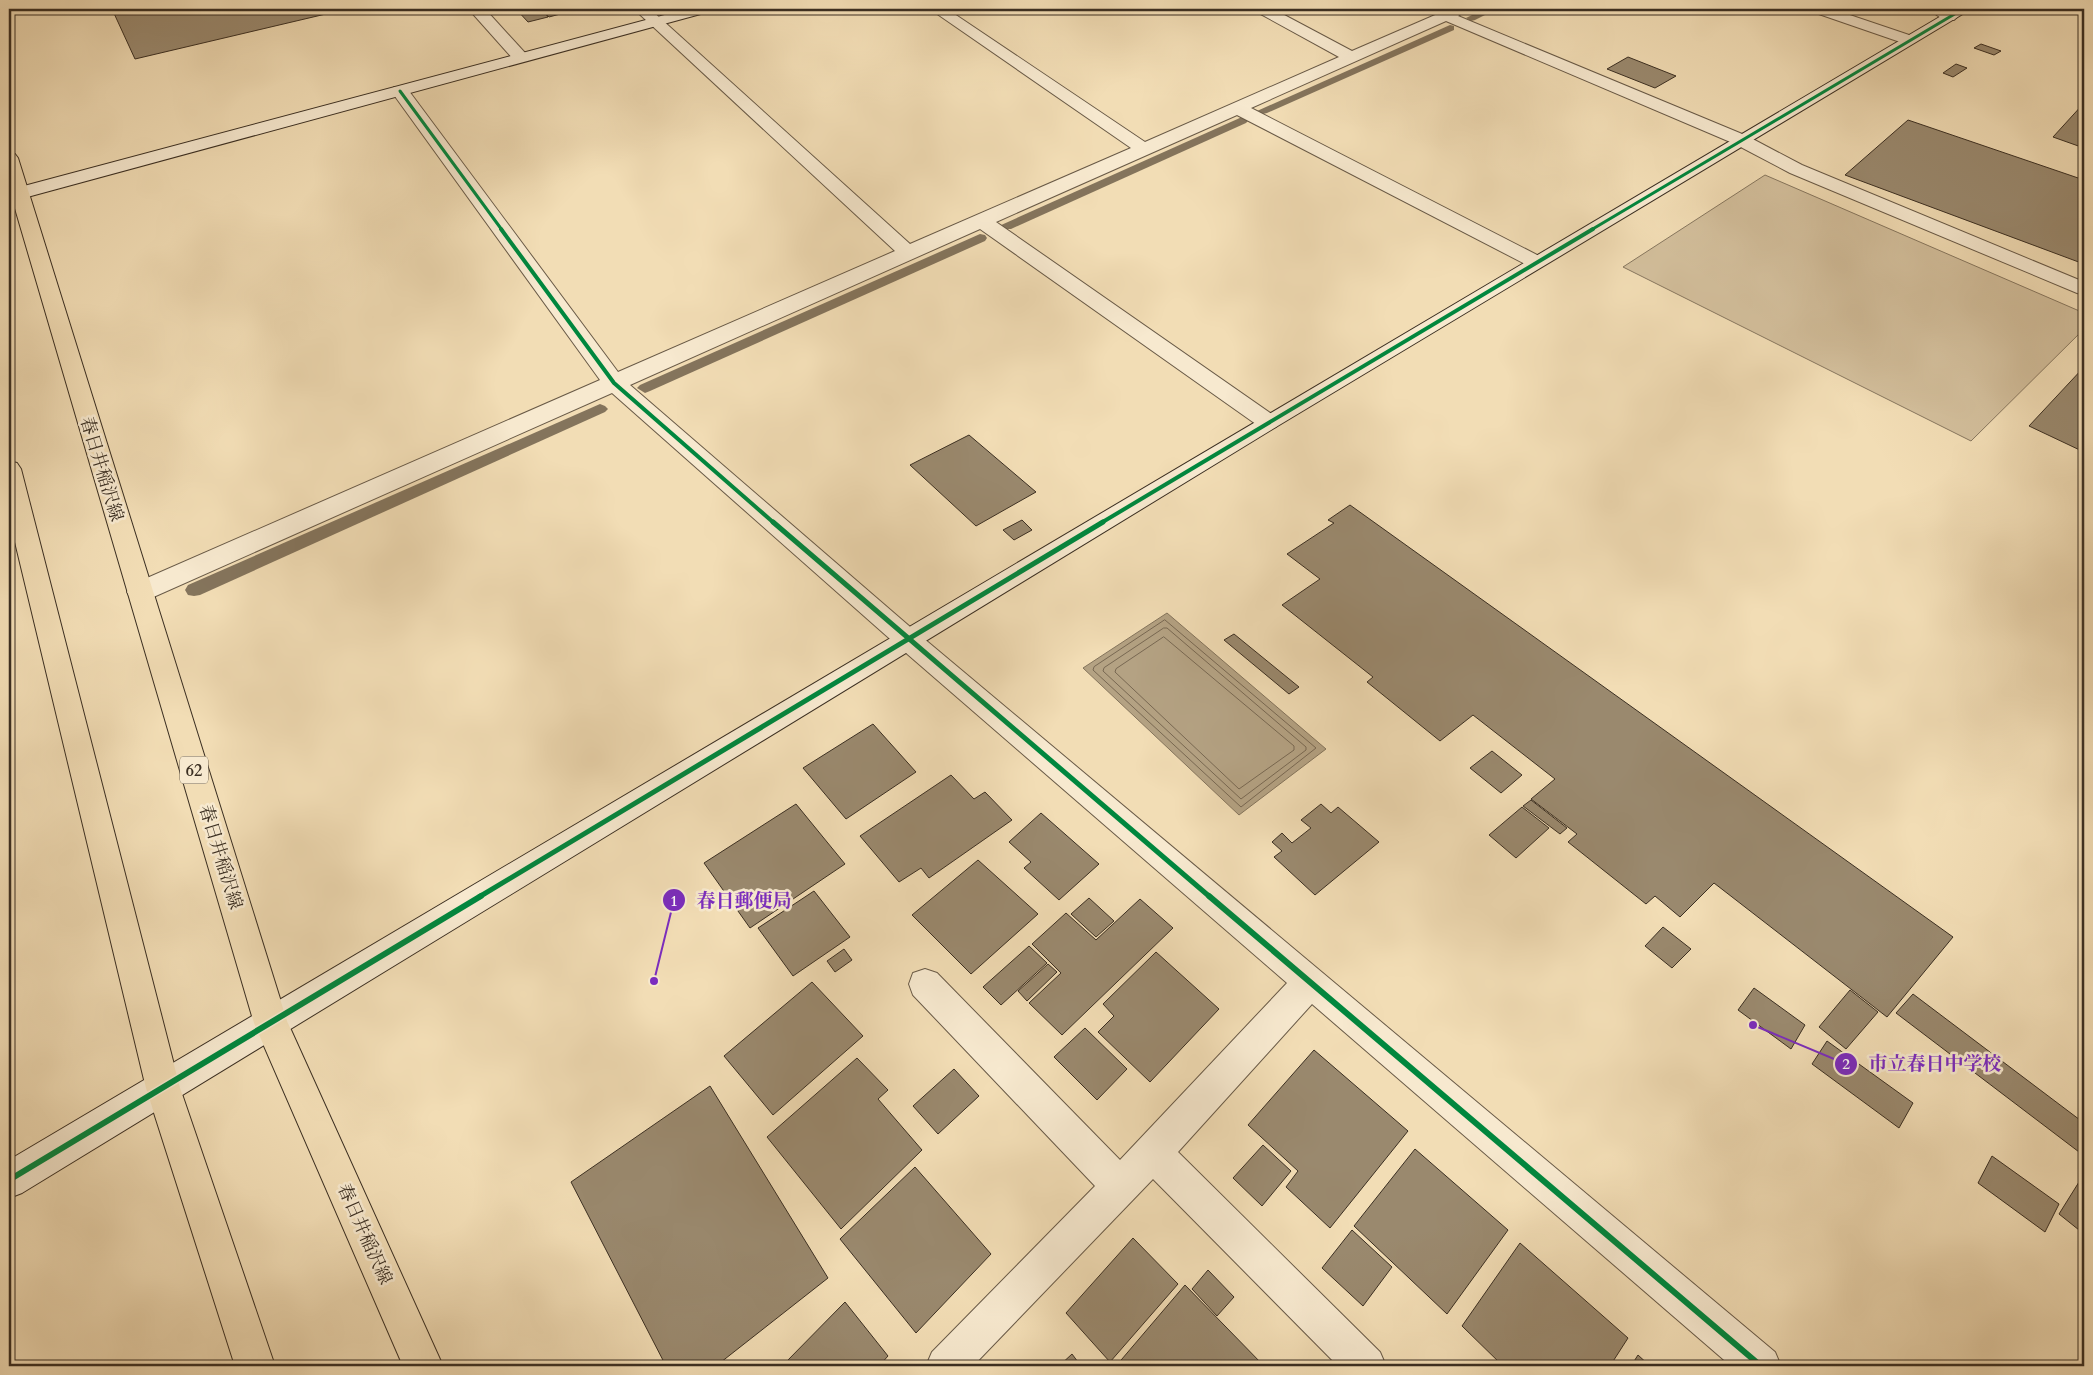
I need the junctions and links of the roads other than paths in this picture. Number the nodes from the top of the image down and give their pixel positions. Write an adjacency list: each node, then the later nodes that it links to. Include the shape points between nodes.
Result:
1 (466, 9): 11 (street, via 478,10)
2 (641, 9): 9 (street)
3 (703, 9): 9 (street)
4 (937, 9): 16 (street)
5 (1262, 9): 12 (street)
6 (1818, 9): 10 (street)
7 (1949, 11): 10 (street)
8 (1453, 12): 12 (street); 15 (street)
9 (655, 22): 11 (street); 20 (street)
10 (1909, 40): 15 (street)
11 (521, 58): 13 (street)
12 (1351, 58): 14 (street)
13 (400, 91): 18 (street); 23 (street)
14 (1237, 108): 16 (street); 21 (street)
15 (1741, 140): 21 (street); 22 (street, via 1796,169)
16 (1144, 149): 19 (street)
17 (9, 158): 18 (main road, 春日井稲沢線 / 62)
18 (14, 195): 26 (main road, 春日井稲沢線 / 62)
19 (982, 221): 20 (street); 24 (street)
20 (908, 254): 23 (street)
21 (1536, 262): 24 (street)
22 (2084, 289)
23 (614, 383): 26 (street); 27 (street)
24 (1268, 422): 27 (street)
25 (9, 469): 31 (main road)
26 (140, 592): 30 (main road, 春日井稲沢線 / 62)
27 (907, 639): 28 (street); 30 (street)
28 (1309, 983): 32 (street); 39 (street)
29 (925, 984): 34 (street)
30 (271, 1023): 31 (street); 36 (main road, 春日井稲沢線 / 62)
31 (163, 1088): 33 (street); 35 (main road)
32 (1153, 1153): 34 (street); 38 (street)
33 (9, 1180)
34 (1120, 1186): 37 (street)
35 (255, 1366)
36 (423, 1366)
37 (946, 1366)
38 (1366, 1366)
39 (1761, 1366)

